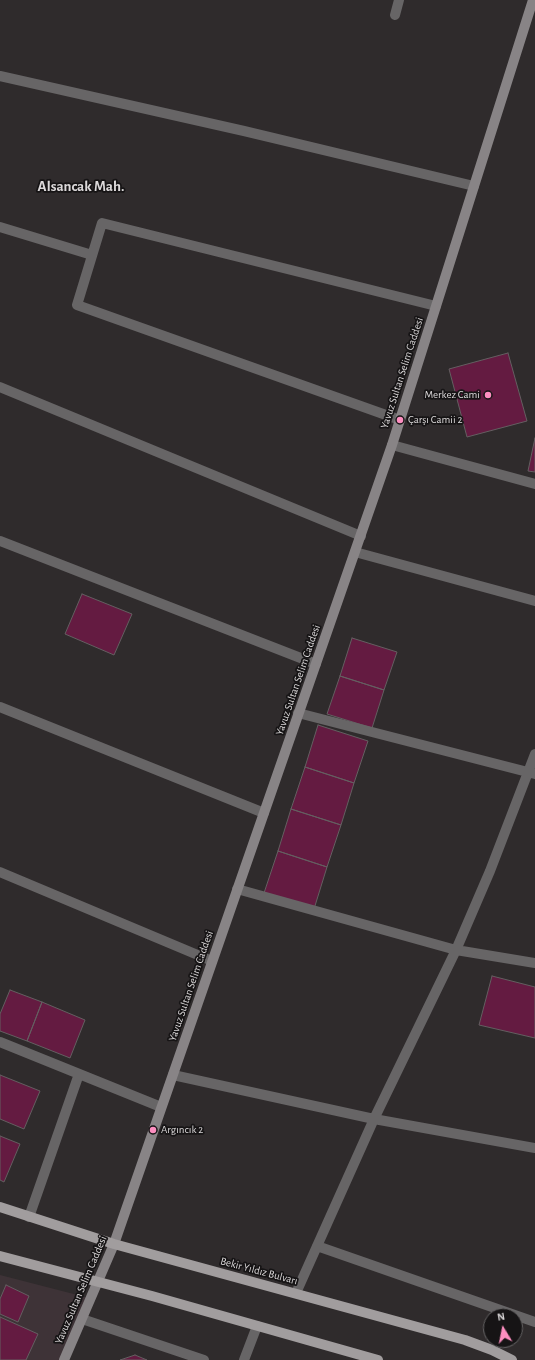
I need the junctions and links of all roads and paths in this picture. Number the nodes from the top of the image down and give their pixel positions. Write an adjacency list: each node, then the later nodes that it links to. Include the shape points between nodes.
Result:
1 (399, 0): 3 (street)
2 (533, 0): 5 (main road, Yavuz Sultan Selim Caddesi)
3 (395, 14)
4 (0, 76): 5 (street)
5 (474, 186): 8 (main road, Yavuz Sultan Selim Caddesi)
6 (0, 227): 7 (street)
7 (92, 255): 8 (street, via 102,223); 10 (street, via 77,305)
8 (436, 306): 10 (main road, Yavuz Sultan Selim Caddesi)
9 (0, 387): 13 (street)
10 (400, 420): 11 (main road, Yavuz Sultan Selim Caddesi)
11 (392, 445): 12 (street); 13 (main road, Yavuz Sultan Selim Caddesi)
12 (535, 484)
13 (361, 536): 15 (main road, Yavuz Sultan Selim Caddesi)
14 (0, 540): 17 (street)
15 (355, 552): 16 (street); 17 (main road, Yavuz Sultan Selim Caddesi)
16 (535, 601)
17 (316, 664): 19 (main road, Yavuz Sultan Selim Caddesi)
18 (0, 707): 22 (street)
19 (298, 713): 21 (street); 22 (main road, Yavuz Sultan Selim Caddesi)
20 (535, 754): 21 (street)
21 (532, 773): 25 (street)
22 (264, 814): 24 (main road, Yavuz Sultan Selim Caddesi)
23 (0, 872): 26 (street)
24 (237, 889): 25 (street); 26 (main road, Yavuz Sultan Selim Caddesi)
25 (456, 950): 27 (street); 32 (street)
26 (212, 961): 30 (main road, Yavuz Sultan Selim Caddesi)
27 (535, 963)
28 (0, 1042): 29 (street)
29 (79, 1074): 31 (street); 35 (street)
30 (172, 1075): 31 (main road, Yavuz Sultan Selim Caddesi); 32 (street)
31 (162, 1107): 36 (main road, Yavuz Sultan Selim Caddesi)
32 (374, 1119): 33 (street); 37 (street)
33 (535, 1148)
34 (0, 1207): 35 (main road, Bekir Yıldız Bulvarı)
35 (29, 1217): 36 (main road, Bekir Yıldız Bulvarı)
36 (114, 1244): 39 (main road, Yavuz Sultan Selim Caddesi); 40 (main road, Bekir Yıldız Bulvarı)
37 (317, 1246): 40 (street); 42 (street)
38 (0, 1256): 39 (main road)
39 (98, 1282): 41 (main road, Yavuz Sultan Selim Caddesi); 43 (main road)
40 (296, 1293): 48 (main road, Bekir Yıldız Bulvarı, via 465,1340)
41 (82, 1319): 44 (main road, Yavuz Sultan Selim Caddesi); 45 (street)
42 (535, 1322)
43 (257, 1326): 46 (street); 47 (main road)
44 (64, 1360)
45 (204, 1360)
46 (244, 1360)
47 (378, 1360)
48 (512, 1360)

